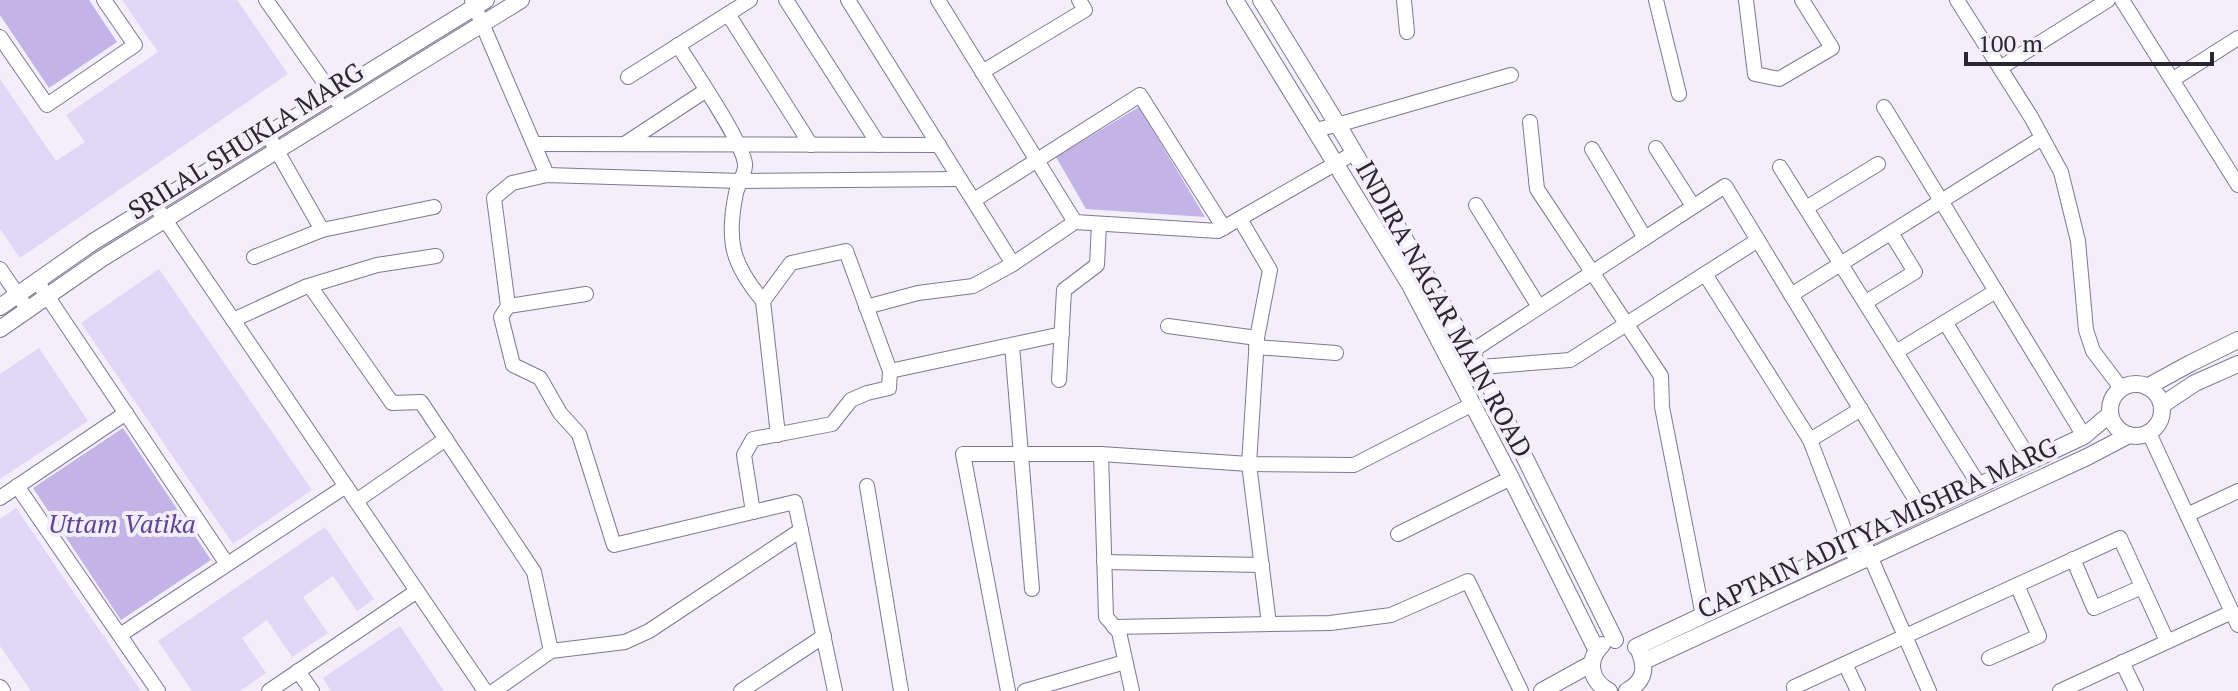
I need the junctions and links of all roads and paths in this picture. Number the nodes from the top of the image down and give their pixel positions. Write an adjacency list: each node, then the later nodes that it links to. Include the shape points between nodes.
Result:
1 (104, 0): 22 (street, via 135,45 47,105)
2 (266, 0): 32 (street)
3 (521, 0): 20 (street, SRILAL SHUKLA MARG)
4 (750, 0): 19 (street)
5 (786, 0): 44 (street)
6 (848, 0): 45 (street)
7 (938, 0): 26 (street)
8 (1079, 0): 26 (street, via 1085,10)
9 (1235, 0): 37 (street, INDIRA NAGAR MAIN ROAD)
10 (1261, 0): 36 (street, INDIRA NAGAR MAIN ROAD)
11 (1404, 0): 21 (street)
12 (1656, 0): 31 (street)
13 (1746, 0): 14 (street, via 1755,74 1779,79 1832,48)
14 (1802, 0)
15 (1957, 0): 25 (street)
16 (2108, 0): 25 (street)
17 (2122, 0): 29 (street)
18 (478, 2): 20 (street); 32 (street, SRILAL SHUKLA MARG)
19 (728, 14): 24 (street); 43 (street)
20 (483, 23): 34 (street, SRILAL SHUKLA MARG); 40 (street)
21 (1407, 32)
22 (0, 37)
23 (2238, 38): 29 (street)
24 (678, 45): 28 (street); 30 (street)
25 (2000, 68): 39 (street)
26 (982, 72): 50 (street)
27 (1511, 75): 36 (street)
28 (628, 77)
29 (2172, 80): 57 (street)
30 (705, 91): 41 (street); 42 (street)
31 (1679, 94)
32 (333, 95): 34 (street); 38 (street, SRILAL SHUKLA MARG)
33 (1884, 107): 59 (street)
34 (343, 109): 48 (street, SRILAL SHUKLA MARG)
35 (1530, 122): 79 (street, via 1537,189)
36 (1337, 125): 37 (street); 49 (street, INDIRA NAGAR MAIN ROAD)
37 (1315, 130): 52 (street, INDIRA NAGAR MAIN ROAD)
38 (268, 135): 48 (street); 60 (street, SRILAL SHUKLA MARG)
39 (2042, 138): 59 (street); 113 (street, via 2061,172 2078,241 2086,330 2093,351)
40 (534, 144): 41 (street); 54 (street)
41 (624, 144): 42 (street)
42 (738, 145): 43 (street); 56 (street, via 745,166)
43 (811, 145): 44 (street)
44 (879, 145): 45 (street)
45 (939, 145): 55 (street)
46 (1656, 148): 62 (street)
47 (1592, 149): 72 (street)
48 (277, 150): 66 (street, SRILAL SHUKLA MARG); 70 (street)
49 (1354, 153): 52 (street); 104 (street, INDIRA NAGAR MAIN ROAD)
50 (1037, 161): 58 (street); 67 (street); 69 (street, via 1140,95)
51 (1878, 164): 64 (street)
52 (1336, 165): 65 (street); 107 (street, INDIRA NAGAR MAIN ROAD)
53 (1780, 167): 64 (street)
54 (547, 175): 56 (street); 90 (street, via 512,183 494,198)
55 (960, 179): 56 (street); 58 (street)
56 (740, 181): 88 (street, via 730,221 733,253)
57 (2238, 185)
58 (974, 200): 77 (street)
59 (1942, 200): 71 (street); 83 (street)
60 (155, 205): 66 (street); 81 (street, SRILAL SHUKLA MARG)
61 (1476, 205): 93 (street)
62 (1693, 206): 72 (street); 73 (street, via 1725,186)
63 (434, 207): 70 (street)
64 (1806, 208): 76 (street)
65 (1240, 219): 69 (street); 102 (street, via 1270,270)
66 (165, 220): 87 (street, SRILAL SHUKLA MARG); 95 (street)
67 (1075, 222): 68 (street); 77 (street)
68 (1099, 224): 69 (street); 100 (street, via 1097,265 1064,290)
69 (1224, 228)
70 (322, 230): 75 (street)
71 (1891, 233): 76 (street); 89 (street, via 1915,272)
72 (1645, 238): 79 (street)
73 (1758, 240): 80 (street); 86 (street)
74 (436, 256): 82 (street, via 377,265)
75 (254, 257)
76 (1841, 263): 86 (street); 89 (street)
77 (1013, 264): 92 (street, via 973,286)
78 (0, 269): 85 (street)
79 (1593, 271): 93 (street); 97 (street)
80 (1705, 274): 97 (street); 124 (street)
81 (37, 281): 85 (street, SRILAL SHUKLA MARG); 87 (street)
82 (310, 286): 95 (street); 123 (street, via 392,403 421,402)
83 (1996, 291): 96 (street); 122 (street)
84 (586, 294): 90 (street)
85 (18, 295): 91 (street, SRILAL SHUKLA MARG); 94 (street)
86 (1791, 295): 116 (street)
87 (48, 296): 94 (street, SRILAL SHUKLA MARG); 117 (street)
88 (763, 301): 92 (street, via 791,263 846,251); 120 (street)
89 (1866, 302): 105 (street)
90 (508, 306): 137 (street, via 501,317 513,365 540,378 579,434 614,545)
91 (0, 307)
92 (866, 307): 110 (street)
93 (1539, 307): 104 (street)
94 (28, 310): 99 (street, SRILAL SHUKLA MARG)
95 (233, 320): 132 (street)
96 (1945, 322): 105 (street); 127 (street)
97 (1627, 324): 109 (street, via 1570,360); 152 (street, via 1661,376 1662,407)
98 (1168, 326): 102 (street)
99 (0, 329)
100 (1062, 334): 103 (street); 111 (street)
101 (2238, 340): 112 (street)
102 (1256, 342): 106 (street); 128 (street)
103 (1012, 345): 110 (street); 125 (street)
104 (1471, 352): 107 (street); 109 (street, INDIRA NAGAR MAIN ROAD)
105 (1896, 352): 130 (street)
106 (1336, 353)
107 (1452, 364): 114 (street, INDIRA NAGAR MAIN ROAD)
108 (2238, 364): 115 (street)
109 (1480, 367): 159 (street, INDIRA NAGAR MAIN ROAD)
110 (890, 371): 120 (street, via 889,388 851,400 832,424)
111 (1059, 380)
112 (2147, 387): 113 (street); 115 (street)
113 (2121, 388): 118 (street, via 2112,399)
114 (1473, 404): 128 (street, via 1354,465); 129 (street, INDIRA NAGAR MAIN ROAD)
115 (2162, 405): 119 (street)
116 (1861, 409): 124 (street); 138 (street)
117 (126, 413): 131 (street); 146 (street)
118 (2110, 414): 121 (street, via 2119,430); 122 (street, CAPTAIN ADITYA MISHRA MARG)
119 (2149, 433): 121 (street); 139 (street)
120 (778, 435): 137 (street, via 753,439 744,455)
121 (2129, 435): 144 (street, CAPTAIN ADITYA MISHRA MARG)
122 (2084, 436): 127 (street, CAPTAIN ADITYA MISHRA MARG)
123 (446, 439): 136 (street); 161 (street, via 534,572)
124 (1810, 440): 142 (street)
125 (1021, 454): 126 (street); 150 (street); 181 (street, via 963,454)
126 (1101, 454): 128 (street); 145 (street)
127 (2031, 461): 130 (street, CAPTAIN ADITYA MISHRA MARG)
128 (1249, 464): 147 (street)
129 (1511, 478): 141 (street); 163 (street, INDIRA NAGAR MAIN ROAD)
130 (1979, 485): 138 (street, CAPTAIN ADITYA MISHRA MARG)
131 (17, 486): 135 (street); 156 (street)
132 (346, 486): 136 (street); 146 (street)
133 (867, 486): 180 (street)
134 (2238, 491): 139 (street)
135 (0, 498)
136 (356, 501): 151 (street)
137 (753, 512): 140 (street, via 795,502)
138 (1923, 512): 142 (street, CAPTAIN ADITYA MISHRA MARG)
139 (2187, 515): 153 (street)
140 (801, 530): 157 (street); 161 (street, via 649,631 625,642)
141 (1398, 534)
142 (1856, 543): 144 (street); 152 (street, CAPTAIN ADITYA MISHRA MARG)
143 (2073, 559): 148 (street); 149 (street, via 2120,538); 149 (street, via 2094,608)
144 (1864, 560): 158 (street); 162 (street, CAPTAIN ADITYA MISHRA MARG)
145 (1104, 562): 147 (street); 155 (street, via 1106,617)
146 (227, 564): 156 (street)
147 (1262, 565): 154 (street)
148 (2017, 585): 158 (street); 164 (street, via 2039,636)
149 (2142, 587): 160 (street)
150 (1032, 589)
151 (417, 591): 168 (street); 176 (street)
152 (1703, 616): 162 (street, CAPTAIN ADITYA MISHRA MARG)
153 (2235, 618): 160 (street)
154 (1269, 624): 155 (street); 184 (street, via 1391,615 1468,581)
155 (1114, 627): 165 (street)
156 (120, 635): 173 (street)
157 (824, 636): 178 (street); 179 (street)
158 (1905, 636): 167 (street); 188 (street)
159 (1615, 640): 162 (street); 163 (street, via 1603,644)
160 (2167, 641): 166 (street)
161 (551, 651): 177 (street)
162 (1640, 654): 172 (street, via 1643,673)
163 (1594, 657): 170 (street, INDIRA NAGAR MAIN ROAD); 185 (street)
164 (1989, 658)
165 (1125, 662): 169 (street); 183 (street)
166 (2122, 662): 171 (street); 189 (street)
167 (1845, 664): 186 (street); 187 (street)
168 (298, 671): 174 (street); 175 (street)
169 (1049, 688): 182 (street)
170 (1598, 689)
171 (2070, 689)
172 (1630, 690)
173 (158, 691)
174 (269, 691)
175 (312, 691)
176 (485, 691)
177 (494, 691)
178 (741, 691)
179 (835, 691)
180 (901, 691)
181 (1008, 691)
182 (1025, 691)
183 (1132, 691)
184 (1521, 691)
185 (1542, 691)
186 (1795, 691)
187 (1858, 691)
188 (1929, 691)
189 (2136, 691)

